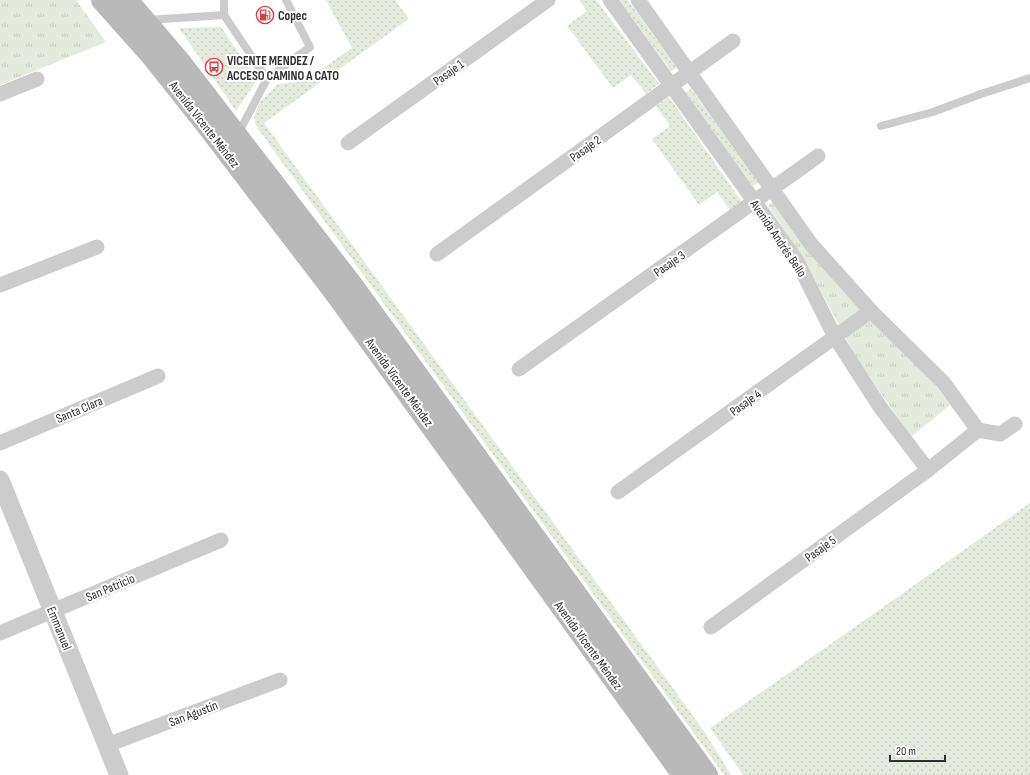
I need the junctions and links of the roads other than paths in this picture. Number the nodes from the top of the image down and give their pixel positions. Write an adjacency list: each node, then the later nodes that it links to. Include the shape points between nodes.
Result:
1 (102, 0): 43 (main road, Avenida Vicente Méndez, via 206,123 336,294)
2 (127, 0): 9 (main road, Avenida Vicente Méndez)
3 (224, 0): 8 (lane)
4 (286, 0): 14 (lane, via 310,47)
5 (548, 0): 19 (street, Pasaje 1)
6 (610, 0): 15 (street, Avenida Andrés Bello)
7 (638, 0): 11 (street, Avenida Andrés Bello)
8 (224, 15): 9 (lane); 14 (lane)
9 (145, 20): 18 (main road, Avenida Vicente Méndez)
10 (734, 41): 11 (street, Pasaje 2)
11 (689, 72): 15 (street, Pasaje 2); 21 (street, Avenida Andrés Bello)
12 (1030, 78): 17 (lane, via 933,112)
13 (37, 79): 16 (street)
14 (267, 79): 18 (lane)
15 (672, 85): 22 (street, Avenida Andrés Bello); 24 (street, Pasaje 2)
16 (0, 94)
17 (881, 126)
18 (237, 136): 44 (main road, Avenida Vicente Méndez, via 352,285)
19 (348, 143)
20 (818, 156): 21 (street, Pasaje 3)
21 (772, 189): 22 (street, Pasaje 3); 26 (street, Avenida Andrés Bello, via 811,244)
22 (755, 202): 27 (street, Avenida Andrés Bello, via 797,261); 28 (street, Pasaje 3)
23 (97, 246): 25 (street)
24 (437, 254)
25 (0, 285)
26 (871, 311): 27 (street, Pasaje 4); 31 (street, Avenida Andrés Bello, via 943,382)
27 (835, 337): 33 (street, Avenida Andrés Bello, via 880,407); 35 (street, Pasaje 4)
28 (520, 369)
29 (158, 376): 32 (street, Santa Clara)
30 (1015, 424): 31 (street, via 1000,434)
31 (978, 430): 33 (street)
32 (0, 443)
33 (928, 470): 38 (street, Pasaje 5)
34 (0, 480): 37 (street, Emmanuel)
35 (618, 492)
36 (221, 540): 37 (street, San Patricio)
37 (53, 611): 39 (street, San Patricio); 41 (street, Emmanuel)
38 (711, 627)
39 (0, 633)
40 (280, 680): 41 (street, San Agustín)
41 (107, 745): 42 (street, Emmanuel)
42 (119, 775)
43 (683, 775)
44 (707, 775)

